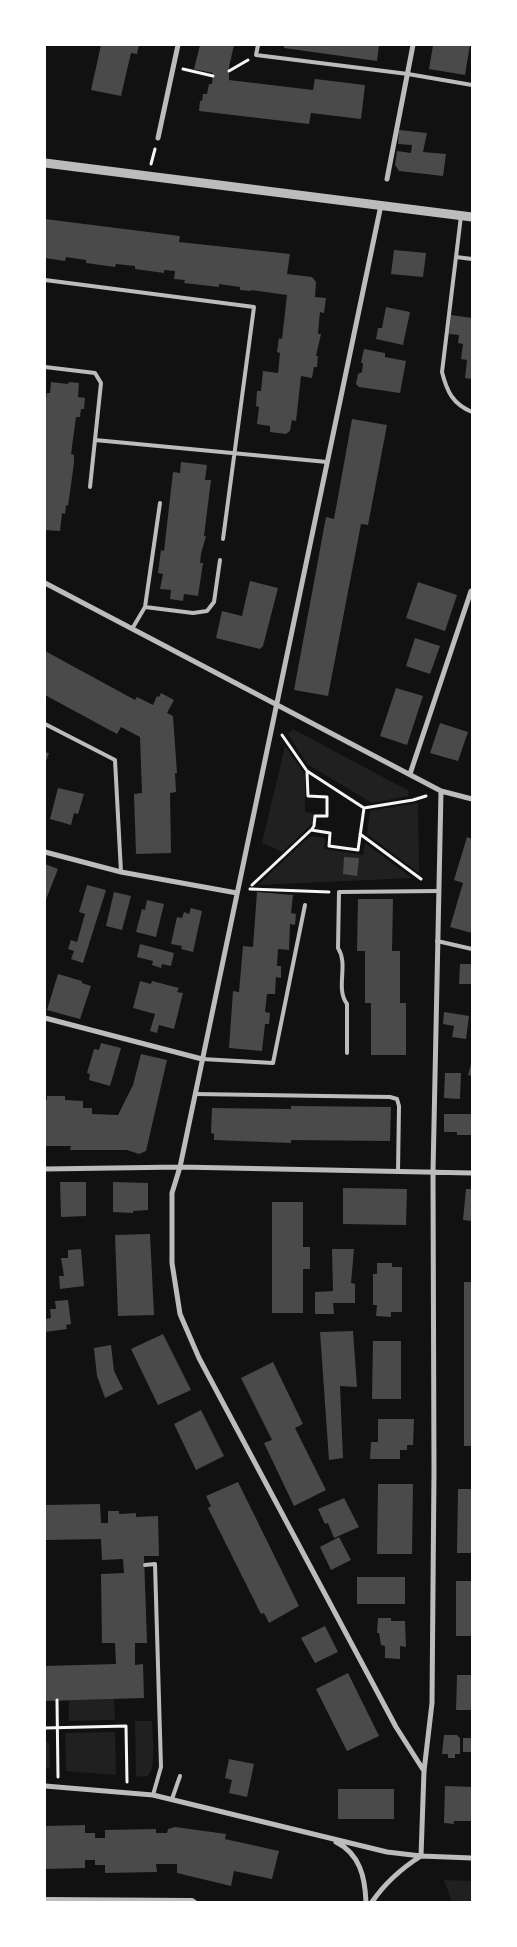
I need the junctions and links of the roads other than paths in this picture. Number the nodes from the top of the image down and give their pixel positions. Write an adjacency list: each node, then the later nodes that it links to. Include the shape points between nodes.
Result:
1 (178, 45): 6 (street)
2 (258, 45): 4 (lane, via 256,55)
3 (413, 45): 4 (street)
4 (408, 74): 5 (lane); 8 (street)
5 (472, 85)
6 (158, 138)
7 (45, 163): 9 (street)
8 (387, 179)
9 (382, 205): 10 (street); 19 (street)
10 (461, 216): 11 (street); 12 (lane)
11 (472, 217)
12 (456, 257): 13 (lane); 16 (lane, via 442,372 452,400)
13 (472, 259)
14 (45, 280): 18 (lane, via 254,307)
15 (45, 367): 17 (lane, via 95,373 101,383)
16 (472, 412)
17 (95, 440): 18 (lane); 20 (lane)
18 (236, 454): 19 (lane); 22 (lane)
19 (327, 462): 28 (street)
20 (90, 486)
21 (160, 503): 26 (lane)
22 (224, 539)
23 (220, 560): 26 (lane, via 214,602 207,611 193,614)
24 (45, 583): 27 (street)
25 (471, 591): 30 (street)
26 (145, 607): 27 (lane)
27 (132, 629): 28 (street)
28 (277, 705): 30 (street); 36 (street)
29 (45, 724): 34 (lane, via 115,760)
30 (410, 774): 31 (street)
31 (441, 791): 32 (street); 35 (street)
32 (472, 799)
33 (45, 852): 34 (street)
34 (121, 872): 36 (street)
35 (438, 891): 38 (street); 41 (lane, via 339,892 338,948 342,956 342,998 347,1004)
36 (237, 893): 42 (street)
37 (305, 905): 42 (lane, via 274,1063)
38 (437, 941): 39 (lane); 47 (street)
39 (472, 949)
40 (45, 1018): 42 (street)
41 (347, 1053)
42 (202, 1059): 43 (street)
43 (195, 1094): 44 (street); 46 (lane, via 397,1099)
44 (180, 1167): 45 (street); 46 (street); 50 (street, via 172,1193 171,1241 180,1314 199,1358 392,1718)
45 (45, 1169)
46 (398, 1172): 47 (street)
47 (433, 1172): 48 (street); 50 (street, via 432,1703)
48 (472, 1173)
49 (145, 1564): 53 (lane, via 155,1564 161,1767)
50 (424, 1771): 56 (street)
51 (180, 1776): 54 (lane)
52 (45, 1786): 53 (street)
53 (153, 1795): 54 (street)
54 (172, 1799): 55 (street)
55 (327, 1838): 56 (street); 60 (street, via 342,1845 355,1857 362,1870)
56 (421, 1856): 57 (street); 61 (street, via 406,1866)
57 (472, 1858)
58 (45, 1899): 59 (lane)
59 (195, 1902)
60 (366, 1902)
61 (372, 1902)

